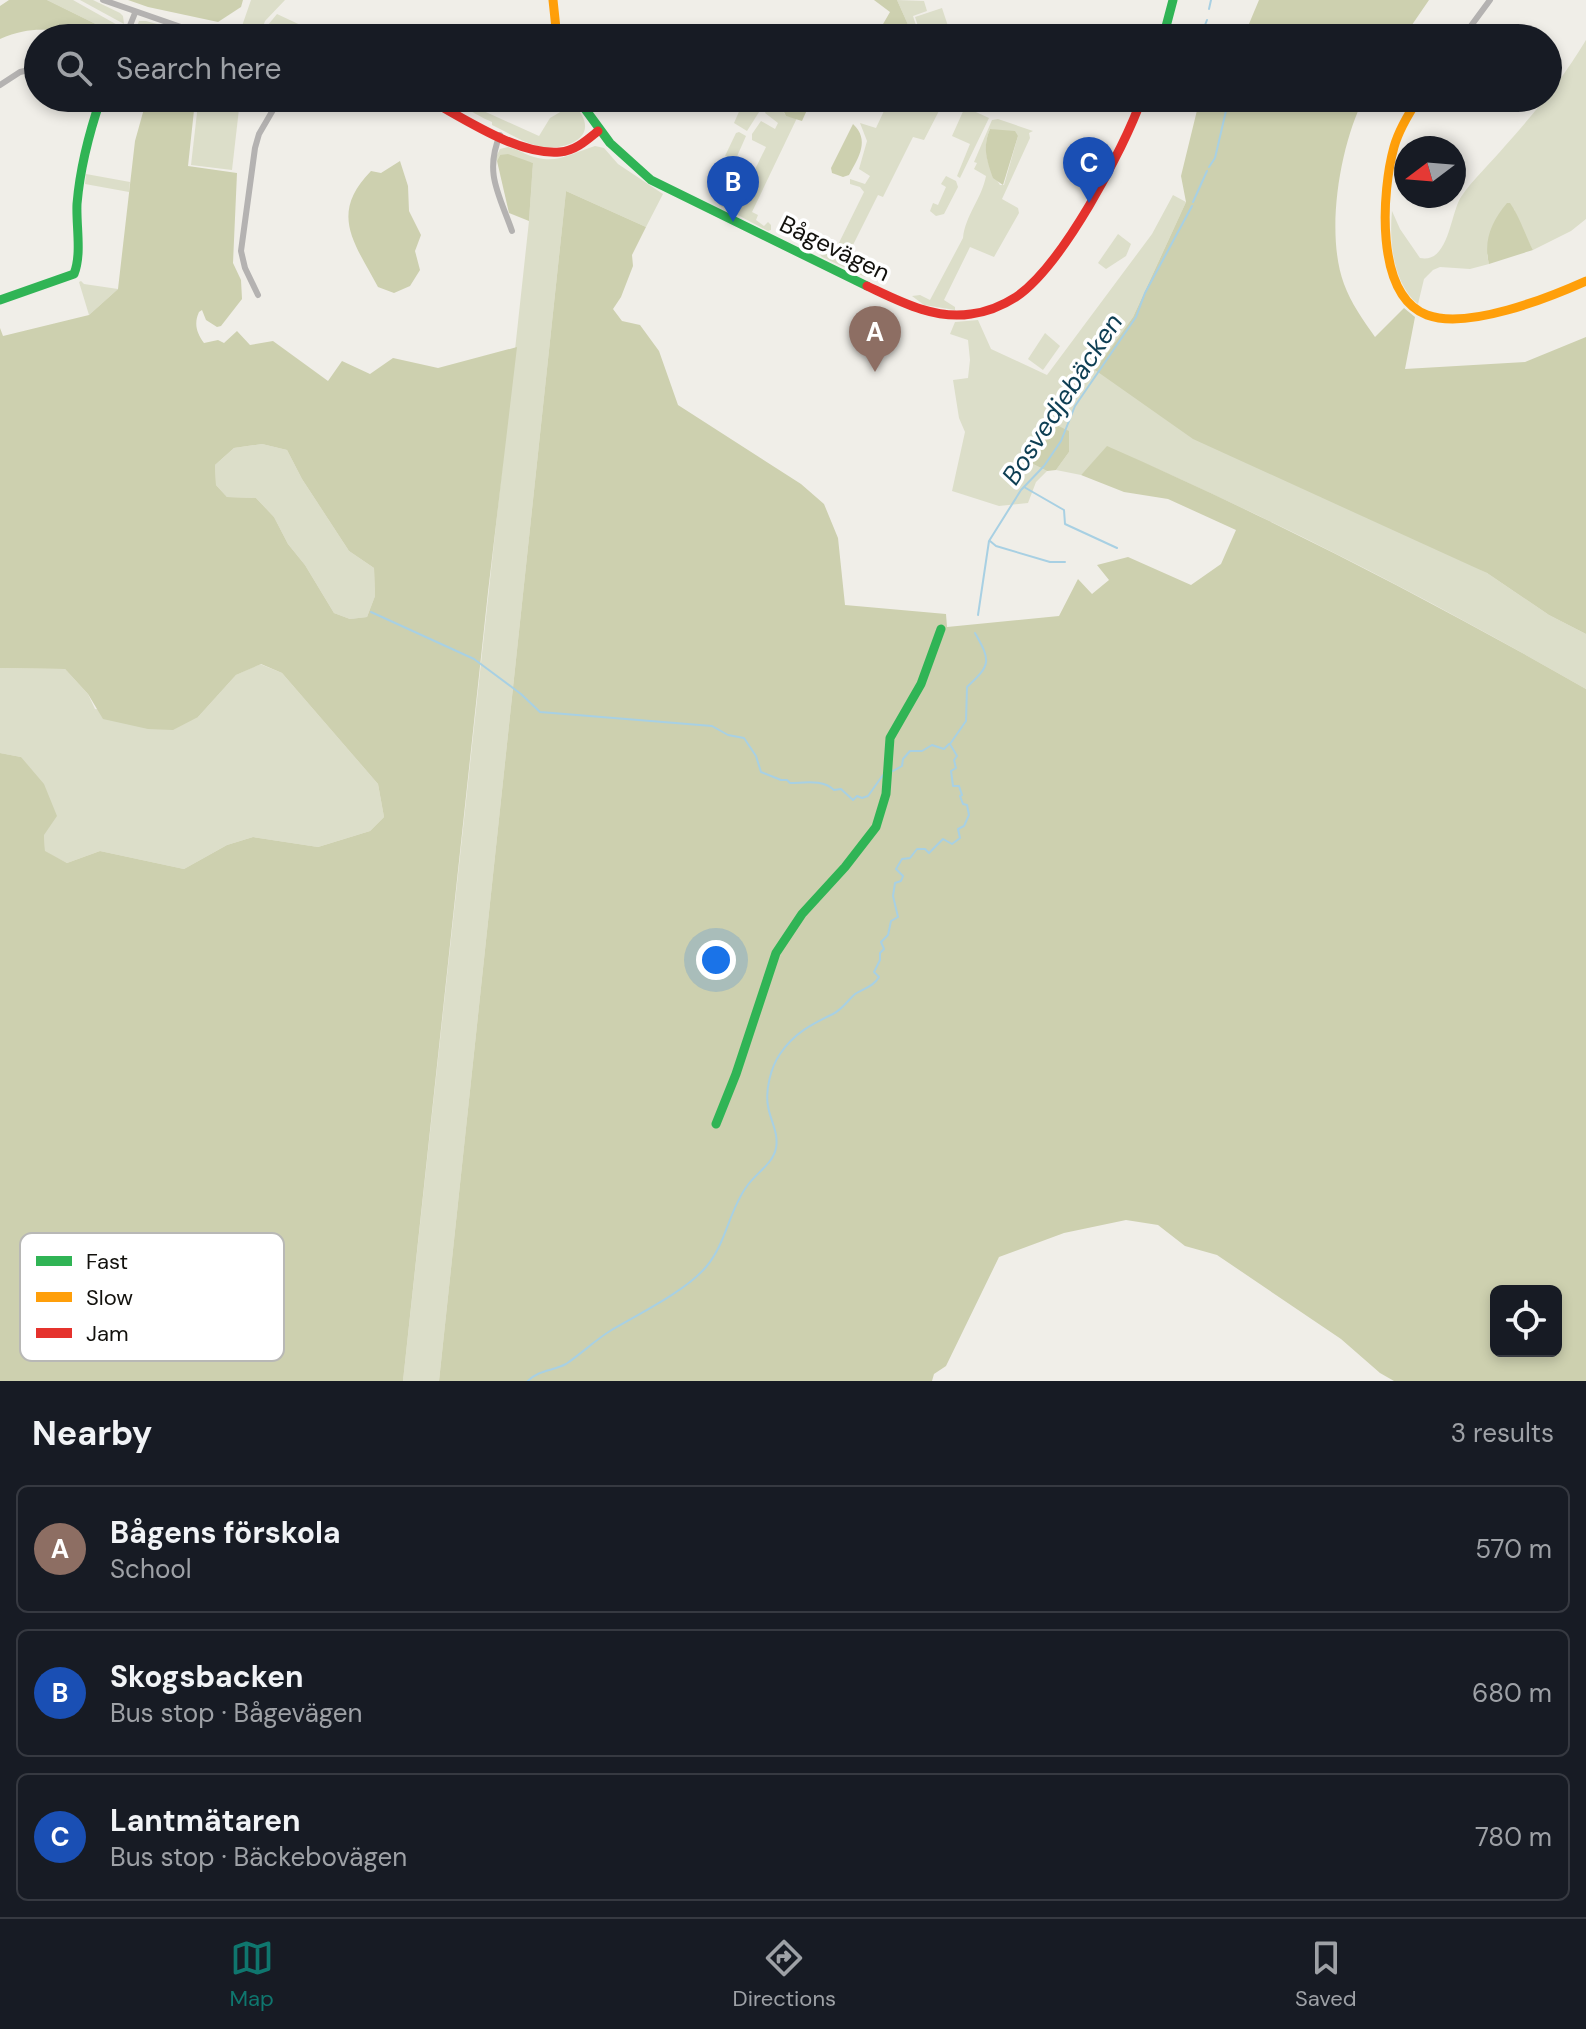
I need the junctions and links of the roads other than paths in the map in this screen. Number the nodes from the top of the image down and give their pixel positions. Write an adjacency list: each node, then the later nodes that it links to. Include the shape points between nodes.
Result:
1 (103, 0): 5 (street)
2 (553, 0): 8 (street)
3 (1173, 0): 9 (street)
4 (1490, 0): 10 (street)
5 (135, 13): 6 (street); 7 (street)
6 (131, 24)
7 (175, 24)
8 (556, 24)
9 (1167, 24)
10 (1472, 24)
11 (24, 71): 12 (street)
12 (0, 85)
13 (97, 112): 24 (street, via 82,160 74,274)
14 (272, 112): 23 (street, via 255,148 242,235 242,260)
15 (454, 112): 20 (street)
16 (586, 112): 19 (street, Bågevägen)
17 (1135, 112): 19 (street, Bågevägen, via 1101,184 1052,261 1024,291 978,314 941,315 892,298 675,194 637,169)
18 (1411, 112): 22 (street, via 1394,147 1385,226 1392,270 1416,311 1454,319 1475,317)
19 (598, 131): 20 (street, via 571,150 552,153)
20 (500, 135): 21 (street, via 491,167)
21 (512, 231)
22 (1586, 281)
23 (258, 295)
24 (0, 300)
25 (941, 629): 26 (street, via 921,684 890,738 886,794 876,827 776,953)
26 (716, 1124)

